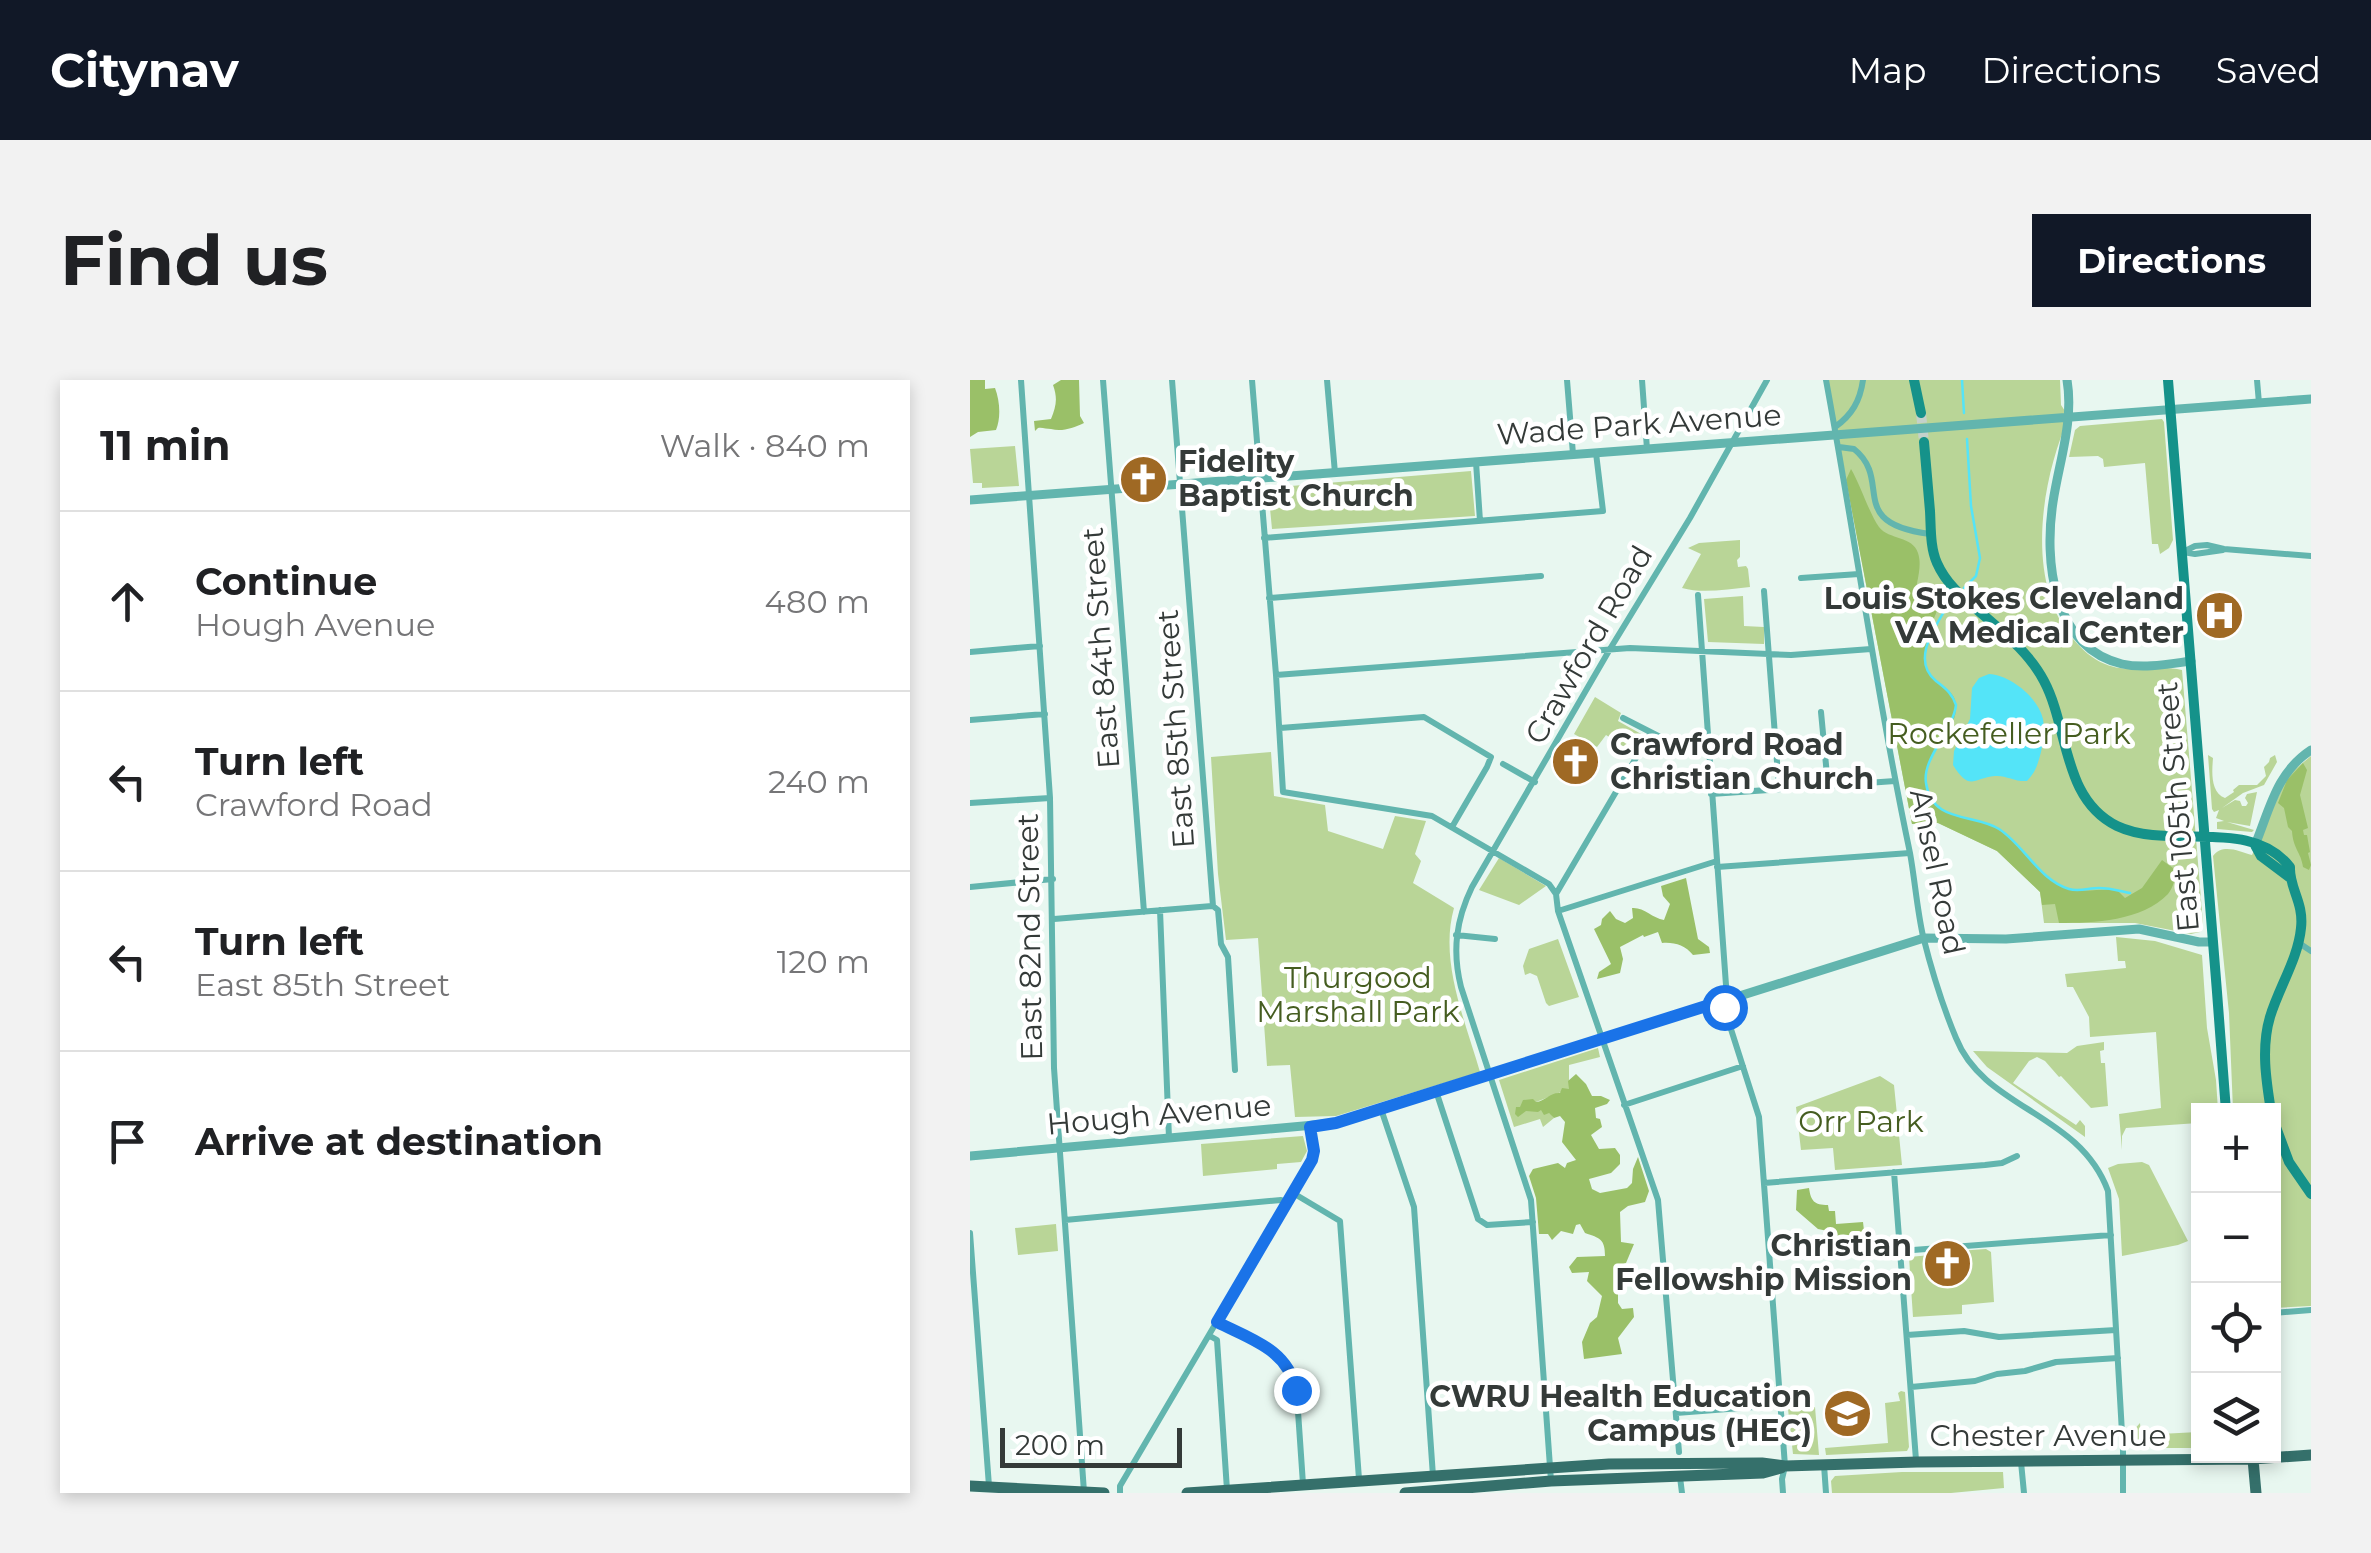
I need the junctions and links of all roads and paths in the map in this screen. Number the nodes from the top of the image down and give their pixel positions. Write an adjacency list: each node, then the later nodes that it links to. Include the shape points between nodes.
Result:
1 (1021, 380): 32 (street, East 82nd Street)
2 (1103, 380): 31 (street, East 84th Street)
3 (1172, 380): 30 (street, East 85th Street)
4 (1252, 380): 29 (street)
5 (1327, 380): 28 (street)
6 (1567, 380): 26 (street)
7 (1642, 380): 24 (street)
8 (1767, 380): 22 (street, Crawford Road)
9 (1826, 380): 20 (street, Ansel Road)
10 (1863, 380): 20 (street, via 1852,412)
11 (1914, 380): 18 (main road)
12 (2066, 380): 19 (street)
13 (2168, 380): 17 (main road, East 105th Street)
14 (2257, 380): 16 (street)
15 (2311, 400): 16 (street, Wade Park Avenue)
16 (2259, 403): 17 (street, Wade Park Avenue)
17 (2170, 409): 19 (street, Wade Park Avenue); 37 (main road, East 105th Street)
18 (1921, 414)
19 (2069, 417): 20 (street, Wade Park Avenue); 51 (street, via 2049,533 2064,616 2084,643 2113,661)
20 (1836, 431): 22 (street, Wade Park Avenue); 23 (street, Ansel Road)
21 (1924, 442): 35 (main road)
22 (1732, 443): 24 (street, Wade Park Avenue); 47 (street, Crawford Road)
23 (1838, 448): 35 (street, via 1854,449 1865,460 1886,520); 39 (street, Ansel Road)
24 (1647, 449): 25 (street, Wade Park Avenue)
25 (1596, 453): 26 (street, Wade Park Avenue); 34 (street, via 1603,511)
26 (1573, 455): 27 (street, Wade Park Avenue)
27 (1476, 462): 28 (street, Wade Park Avenue); 34 (street)
28 (1336, 474): 29 (street, Wade Park Avenue)
29 (1259, 478): 30 (street, Wade Park Avenue); 36 (street)
30 (1180, 485): 31 (street, Wade Park Avenue); 78 (street, East 85th Street)
31 (1111, 490): 32 (street, Wade Park Avenue); 81 (street, East 84th Street)
32 (1030, 496): 33 (street, Wade Park Avenue); 45 (street, East 82nd Street)
33 (970, 500)
34 (1480, 521): 36 (street)
35 (1932, 534): 70 (main road, via 1935,559 1950,584 2038,670 2075,780 2094,808 2130,830)
36 (1264, 538): 44 (street)
37 (2184, 552): 38 (street); 51 (main road, East 105th Street)
38 (2311, 556)
39 (1859, 574): 41 (street); 46 (street, Ansel Road)
40 (1541, 576): 44 (street)
41 (1801, 578)
42 (1764, 591): 50 (street)
43 (1698, 595): 49 (street)
44 (1269, 598): 52 (street)
45 (1040, 646): 48 (street); 54 (street, East 82nd Street)
46 (1871, 649): 50 (street); 62 (street, Ansel Road)
47 (1610, 650): 49 (street); 52 (street); 63 (street, Crawford Road)
48 (970, 652)
49 (1702, 652): 50 (street); 59 (street)
50 (1769, 655): 65 (street)
51 (2191, 662): 70 (main road, East 105th Street)
52 (1276, 675): 57 (street)
53 (1821, 712): 64 (street)
54 (1044, 714): 56 (street); 67 (street, East 82nd Street)
55 (1623, 718): 58 (street)
56 (970, 720)
57 (1280, 728): 69 (street, via 1283,792 1432,816); 69 (street, via 1424,716 1491,757)
58 (1650, 734): 59 (street, via 1672,743); 77 (street)
59 (1708, 740): 66 (street)
60 (2311, 750): 71 (street, via 2278,785)
61 (1503, 764): 63 (street)
62 (1895, 781): 64 (street); 73 (street, Ansel Road)
63 (1535, 782): 72 (street, Crawford Road)
64 (1828, 786): 65 (street)
65 (1779, 788): 66 (street)
66 (1712, 794): 74 (street)
67 (1050, 798): 68 (street); 75 (street, East 82nd Street)
68 (970, 804)
69 (1452, 827): 72 (street)
70 (2204, 837): 71 (main road); 86 (main road, East 105th Street)
71 (2255, 845): 87 (main road, via 2269,847 2290,868 2302,910)
72 (1494, 850): 77 (street); 83 (street, Crawford Road, via 1466,900)
73 (1910, 853): 74 (street); 84 (street, Ansel Road)
74 (1717, 864): 80 (street); 89 (street)
75 (1053, 879): 76 (street); 82 (street, East 82nd Street)
76 (970, 887)
77 (1556, 894): 80 (street)
78 (1213, 906): 79 (street); 92 (street, East 85th Street, via 1228,956)
79 (1160, 910): 81 (street); 100 (street)
80 (1558, 911): 90 (street)
81 (1144, 912): 82 (street)
82 (1054, 919): 102 (street, East 82nd Street)
83 (1456, 935): 85 (street); 93 (street, via 1459,980)
84 (1924, 938): 86 (street, Hough Avenue, via 2140,929); 89 (street, Hough Avenue); 113 (street, Ansel Road, via 1952,1030 1970,1064 2093,1160 2109,1195)
85 (1495, 939)
86 (2213, 942): 95 (main road, East 105th Street)
87 (2298, 943): 88 (street); 96 (main road, via 2267,1030)
88 (2311, 951)
89 (1724, 1000): 90 (street, Hough Avenue); 91 (street)
90 (1602, 1039): 93 (street, Hough Avenue); 97 (street)
91 (1742, 1066): 97 (street); 106 (street, via 1759,1117)
92 (1235, 1070)
93 (1489, 1075): 94 (street, Hough Avenue); 111 (street)
94 (1436, 1091): 98 (street, Hough Avenue); 111 (street, via 1478,1219 1487,1225)
95 (2225, 1103)
96 (2270, 1103)
97 (1624, 1105): 124 (street, via 1660,1212)
98 (1381, 1109): 99 (street, Hough Avenue); 135 (street, via 1414,1207)
99 (1310, 1127): 100 (street, Hough Avenue); 107 (street, via 1313,1156)
100 (1169, 1138): 102 (street, Hough Avenue)
101 (2281, 1141): 108 (main road)
102 (1060, 1148): 103 (street, Hough Avenue); 110 (street, East 82nd Street)
103 (970, 1156)
104 (2018, 1156): 105 (street)
105 (1894, 1172): 106 (street); 114 (street)
106 (1764, 1183): 123 (street)
107 (1293, 1193): 109 (street); 138 (street, via 1340,1222)
108 (2311, 1194)
109 (1288, 1203): 110 (street); 117 (street)
110 (1065, 1220): 144 (street, East 82nd Street)
111 (1533, 1222): 137 (street)
112 (970, 1232): 141 (street)
113 (2112, 1236): 114 (street); 118 (street, Ansel Road)
114 (1900, 1251): 119 (street)
115 (2311, 1310): 116 (street)
116 (2281, 1312)
117 (1217, 1322): 120 (street); 140 (street, via 1267,1347 1291,1372)
118 (2116, 1330): 119 (street, via 1999,1338 1964,1331); 121 (street, Ansel Road)
119 (1907, 1335): 122 (street)
120 (1210, 1336): 142 (street, via 1217,1340); 146 (street)
121 (2118, 1358): 122 (street); 129 (street, Ansel Road)
122 (1911, 1387): 130 (street)
123 (1780, 1405): 124 (street); 134 (street)
124 (1676, 1413): 125 (street)
125 (1679, 1452)
126 (2311, 1455): 127 (main road, Chester Avenue)
127 (2281, 1456)
128 (2191, 1458): 129 (main road, Chester Avenue)
129 (2122, 1460): 131 (main road, Chester Avenue); 153 (street, Ansel Road)
130 (1916, 1462): 131 (main road, Chester Avenue); 133 (main road, Chester Avenue)
131 (2022, 1462): 152 (street)
132 (2254, 1463): 154 (main road)
133 (1824, 1465): 134 (main road, Chester Avenue); 151 (street)
134 (1785, 1466): 136 (main road, Chester Avenue); 137 (main road, Chester Avenue, via 1609,1464); 150 (street)
135 (1433, 1476): 137 (main road, Chester Avenue); 138 (main road, Chester Avenue)
136 (1680, 1477): 137 (main road, Chester Avenue); 149 (street)
137 (1551, 1481): 143 (main road, Chester Avenue)
138 (1359, 1482): 140 (main road, Chester Avenue)
139 (970, 1486): 141 (main road)
140 (1303, 1486): 142 (main road, Chester Avenue)
141 (989, 1488): 144 (main road)
142 (1227, 1492): 147 (main road, Chester Avenue)
143 (1434, 1492): 148 (main road, Chester Avenue)
144 (1084, 1493): 145 (main road)
145 (1104, 1493)
146 (1120, 1493)
147 (1187, 1493)
148 (1404, 1493)
149 (1682, 1493)
150 (1783, 1493)
151 (1826, 1493)
152 (2024, 1493)
153 (2123, 1493)
154 (2256, 1493)

